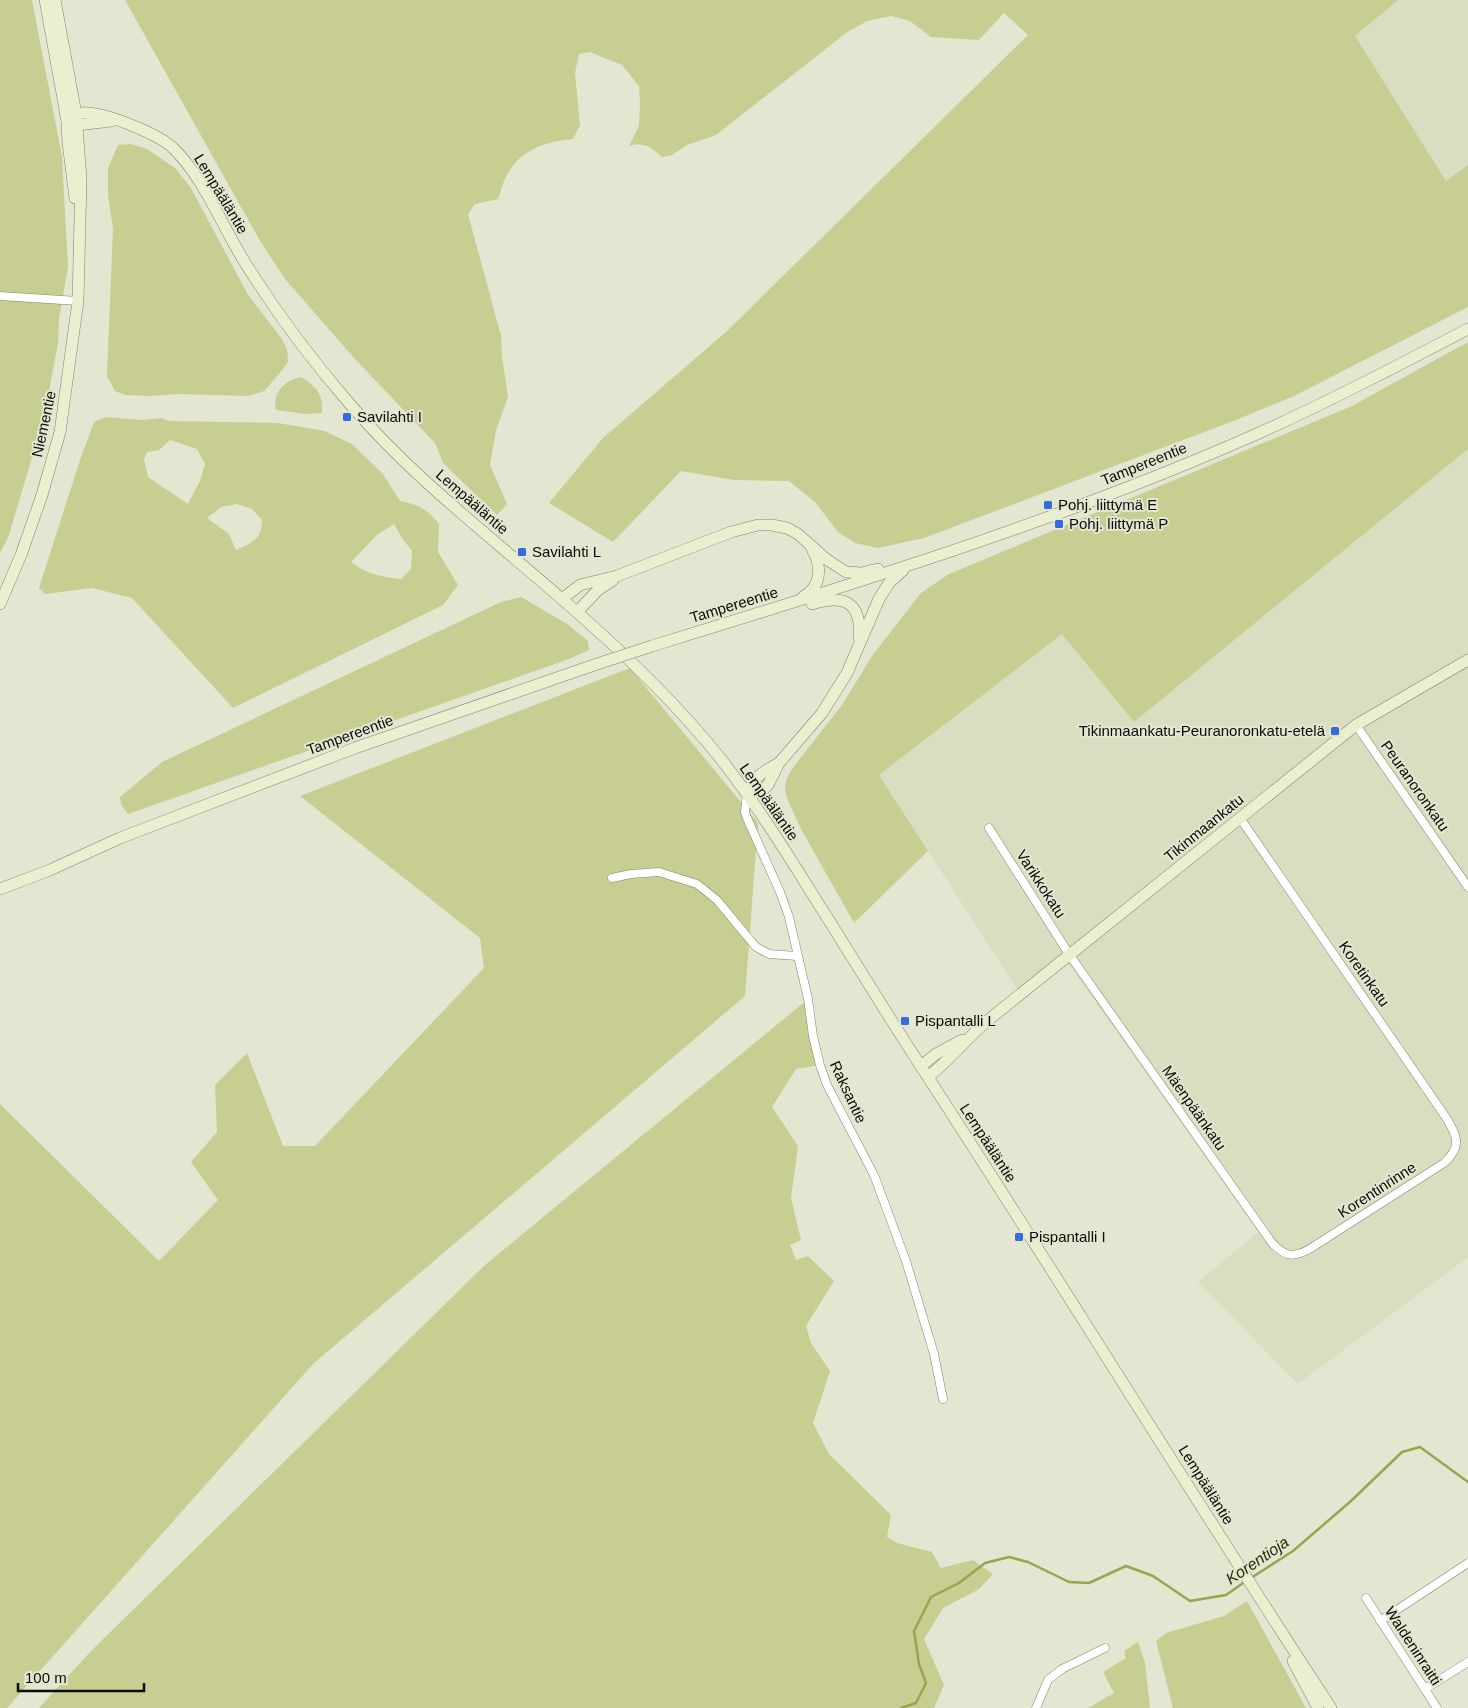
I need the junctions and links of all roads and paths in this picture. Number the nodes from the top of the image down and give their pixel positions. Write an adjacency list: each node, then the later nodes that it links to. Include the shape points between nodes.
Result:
1 (46, 0): 3 (main road)
2 (54, 0): 3 (main road, via 68,64)
3 (74, 120): 5 (main road, Niementie, via 82,179); 11 (main road, Lempääläntie, via 92,113 146,130 175,150 201,184 244,261 290,331 350,405 426,481)
4 (0, 296): 5 (street)
5 (78, 301): 13 (main road, Niementie, via 60,432 42,495)
6 (1468, 329): 8 (main road, Tampereentie, via 1259,433 1057,514)
7 (808, 542): 8 (main road, via 834,565 853,572); 10 (main road, via 787,528 752,526); 12 (main road, via 818,564 819,576 812,591)
8 (926, 560): 9 (main road, Tampereentie)
9 (908, 566): 12 (main road, Tampereentie); 16 (main road, via 889,583 878,599)
10 (617, 576): 11 (main road, via 580,585); 14 (main road, via 598,590)
11 (562, 599): 14 (main road, Lempääläntie)
12 (796, 602): 15 (main road, Tampereentie)
13 (0, 604)
14 (578, 612): 19 (main road, Lempääläntie, via 680,712)
15 (754, 615): 16 (main road, via 789,611 825,601 850,604 858,616 860,632); 24 (main road, Tampereentie, bridge, via 597,664 354,748 120,838)
16 (854, 657): 19 (main road, via 822,713 779,763 771,781 762,791)
17 (1468, 660): 18 (main road, Tikinmaankatu)
18 (1356, 725): 20 (main road, Tikinmaankatu); 23 (street, Peuranoronkatu)
19 (747, 794): 26 (street, Raksantie, via 745,812 780,892); 28 (main road, Lempääläntie)
20 (1240, 818): 25 (main road, Tikinmaankatu); 30 (street, Koretinkatu, via 1445,1116 1454,1130)
21 (989, 828): 25 (street, Varikkokatu)
22 (612, 878): 26 (street, via 659,872 697,884 717,900 756,947 769,954)
23 (1468, 887)
24 (0, 889)
25 (1069, 954): 27 (main road, Tikinmaankatu); 31 (street, Mäenpäänkatu, via 1272,1242 1290,1255)
26 (798, 956): 32 (street, Raksantie, via 820,1065 827,1085 874,1175 903,1252 934,1354)
27 (970, 1035): 28 (main road, Tikinmaankatu); 29 (main road, Tikinmaankatu)
28 (921, 1066): 29 (main road, Lempääläntie)
29 (928, 1077): 35 (main road, Lempääläntie)
30 (1456, 1149): 31 (street, Korentinrinne, via 1444,1163)
31 (1308, 1250)
32 (943, 1399)
33 (1468, 1563): 36 (street)
34 (1366, 1598): 36 (street, Waldeninraitti)
35 (1270, 1615): 41 (main road, Lempääläntie); 42 (main road, Lempääläntie)
36 (1380, 1621): 39 (street, Waldeninraitti)
37 (1105, 1648): 40 (street, via 1048,1680)
38 (1468, 1662): 39 (street)
39 (1425, 1689): 43 (street, Waldeninraitti)
40 (1036, 1708)
41 (1318, 1708)
42 (1331, 1708)
43 (1437, 1708)

